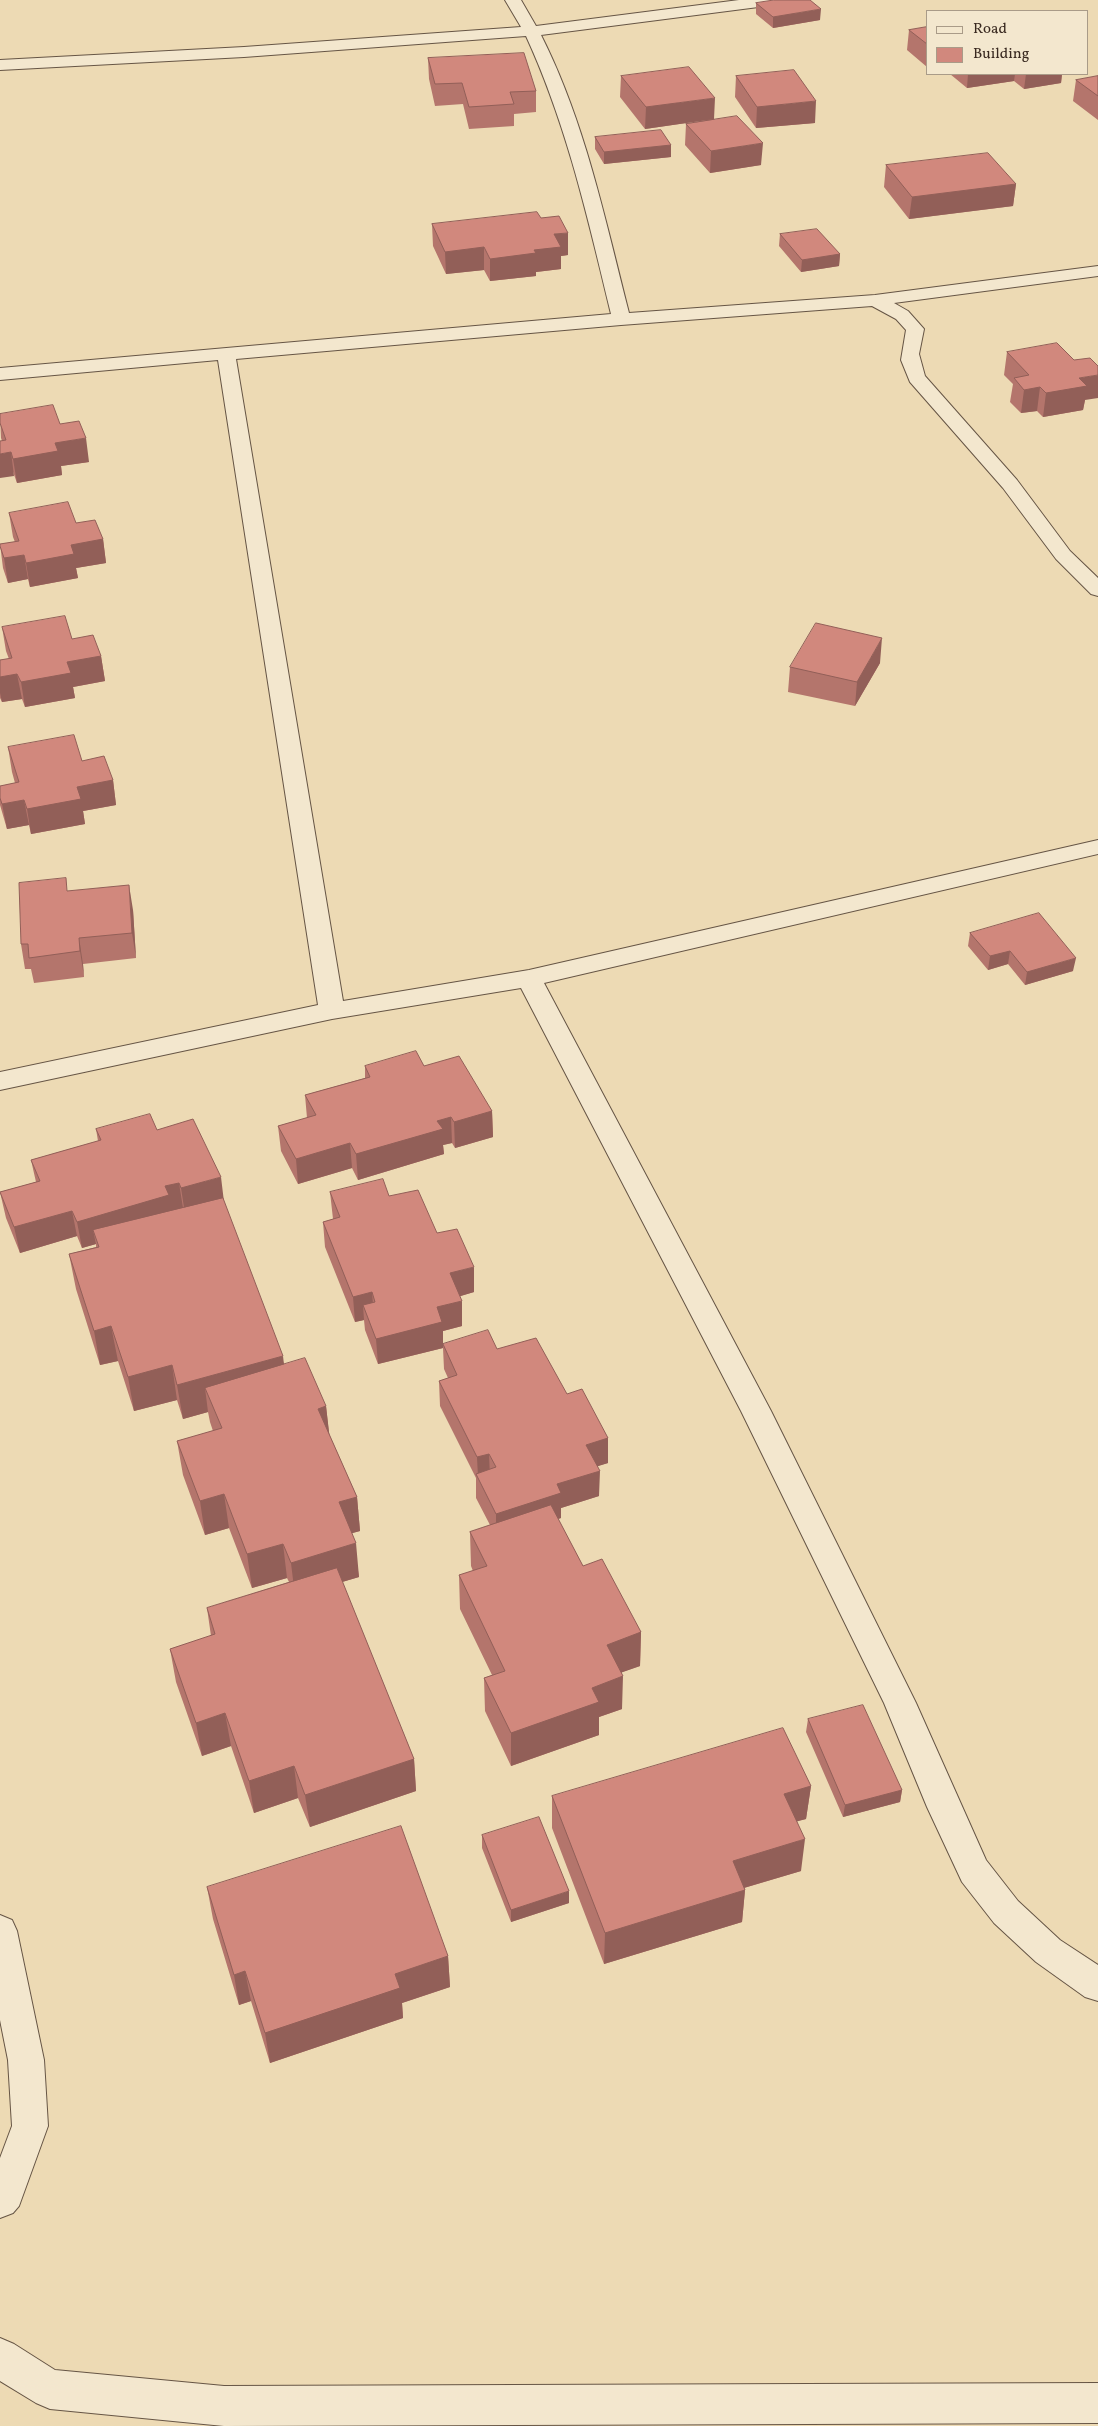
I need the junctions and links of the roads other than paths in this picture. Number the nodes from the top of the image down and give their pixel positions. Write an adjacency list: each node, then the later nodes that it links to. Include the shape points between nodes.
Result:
1 (513, 0): 3 (street)
2 (774, 0): 3 (street)
3 (533, 31): 4 (street); 7 (street, via 582,161)
4 (0, 65)
5 (1098, 271): 6 (street)
6 (875, 300): 7 (street); 10 (street, via 902,316 915,329 908,356 917,378 1010,484 1063,555)
7 (621, 319): 8 (street)
8 (226, 355): 9 (street); 13 (street)
9 (0, 374)
10 (1098, 590)
11 (1098, 847): 12 (street)
12 (529, 978): 13 (street); 16 (street, via 756,1411 900,1703 974,1871 1006,1912 1048,1951)
13 (332, 1011): 14 (street)
14 (0, 1081)
15 (0, 1931): 17 (street, via 26,2060 30,2126 6,2193)
16 (1098, 1985)
17 (0, 2200)
18 (0, 2358): 19 (street, via 50,2389 224,2406)
19 (1098, 2403)

